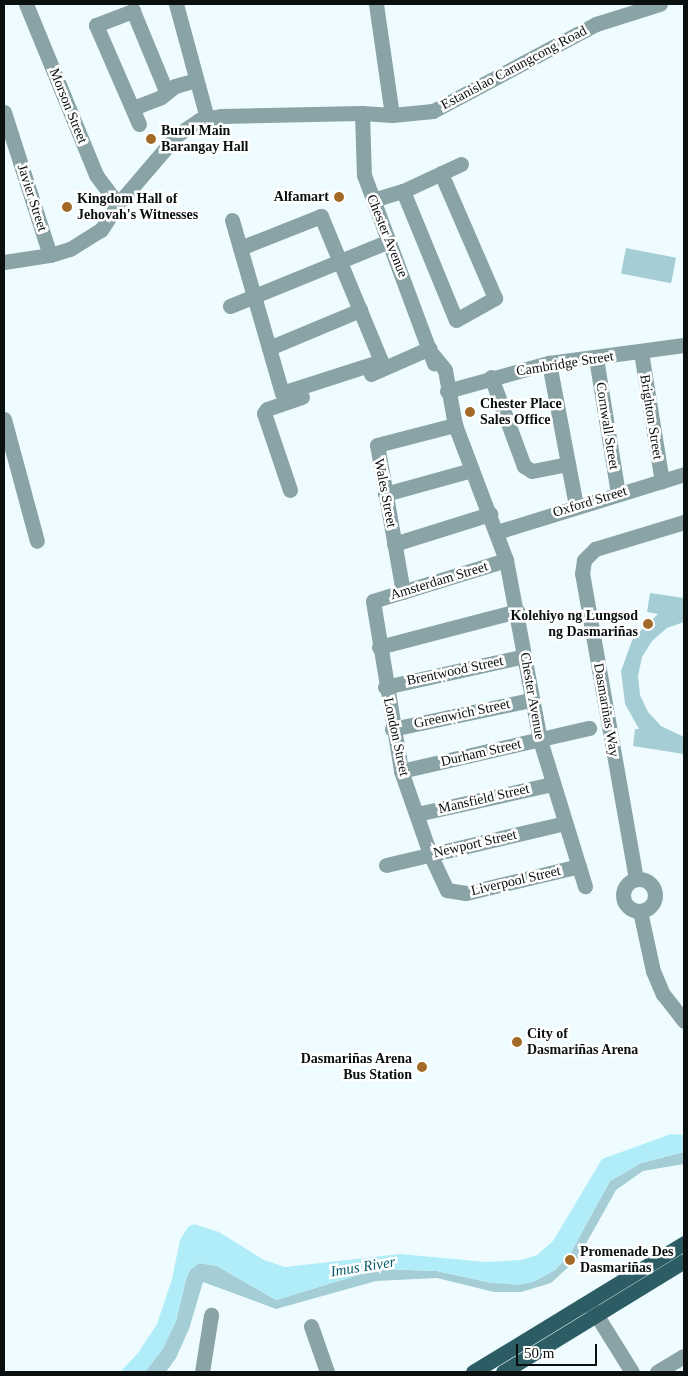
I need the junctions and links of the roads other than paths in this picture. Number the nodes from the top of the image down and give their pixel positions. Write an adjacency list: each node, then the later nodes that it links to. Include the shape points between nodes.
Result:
1 (26, 4): 17 (street, Morson Street, via 96,175)
2 (176, 4): 5 (street)
3 (376, 4): 10 (street)
4 (660, 4): 10 (street, Estanislao Carungcong Road, via 596,24 433,112)
5 (196, 80): 6 (street); 11 (street)
6 (166, 91): 7 (street, via 161,97); 7 (street, via 133,11 96,25)
7 (133, 108): 12 (street)
8 (4, 112): 21 (street, Javier Street)
9 (362, 113): 10 (street, Estanislao Carungcong Road); 11 (street, Estanislao Carungcong Road); 16 (street, Chester Avenue, via 362,160)
10 (392, 115)
11 (207, 118): 17 (street, Estanislao Carungcong Road, via 177,135)
12 (139, 124)
13 (461, 164): 14 (street)
14 (441, 173): 15 (street); 15 (street, via 495,298 456,320)
15 (402, 191): 16 (street)
16 (372, 200): 19 (street, Chester Avenue)
17 (118, 204): 21 (street, Estanislao Carungcong Road, via 101,230 70,249)
18 (232, 220): 20 (street)
19 (389, 241): 22 (street); 29 (street, Chester Avenue)
20 (240, 248): 22 (street, via 321,216); 24 (street)
21 (50, 255): 23 (street, Estanislao Carungcong Road)
22 (340, 261): 24 (street); 26 (street)
23 (4, 262)
24 (254, 297): 25 (street); 28 (street)
25 (230, 306)
26 (360, 310): 28 (street); 28 (street, via 382,361 282,393)
27 (684, 345): 30 (street, Cambridge Street)
28 (269, 348)
29 (432, 351): 34 (street, Chester Avenue, via 445,370); 41 (street, via 265,411)
30 (641, 352): 31 (street, Cambridge Street); 40 (street, Brighton Street)
31 (596, 358): 32 (street, Cambridge Street); 43 (street, Cornwall Street)
32 (549, 363): 33 (street, Cambridge Street); 37 (street)
33 (491, 377): 34 (street, Cambridge Street); 37 (street, via 524,466 532,471)
34 (447, 391): 36 (street, Chester Avenue)
35 (4, 419): 48 (street)
36 (455, 425): 38 (street, Chester Avenue); 42 (street, Wales Street, via 377,445)
37 (568, 464): 44 (street)
38 (472, 470): 42 (street); 45 (street, Chester Avenue)
39 (684, 474): 40 (street, Oxford Street)
40 (662, 481): 43 (street, Oxford Street)
41 (290, 490)
42 (385, 494): 49 (street, Wales Street)
43 (618, 494): 44 (street, Oxford Street)
44 (576, 506): 47 (street, Oxford Street)
45 (490, 514): 47 (street, Chester Avenue); 49 (street)
46 (684, 522): 68 (street, Dasmariñas Way, via 595,549 584,560 582,574)
47 (497, 532): 50 (street, Chester Avenue)
48 (37, 540)
49 (394, 544): 51 (street, Wales Street)
50 (506, 560): 51 (street, Amsterdam Street); 53 (street, Chester Avenue)
51 (403, 592): 52 (street, Amsterdam Street)
52 (373, 601): 54 (street, London Street)
53 (516, 611): 54 (street); 55 (street, Chester Avenue)
54 (379, 647): 56 (street, London Street)
55 (525, 656): 56 (street, Brentwood Street); 57 (street, Chester Avenue)
56 (385, 686): 59 (street, London Street)
57 (531, 700): 59 (street, Greenwich Street); 60 (street, Chester Avenue)
58 (590, 728): 60 (street, Durham Street)
59 (392, 729): 61 (street, London Street)
60 (540, 740): 61 (street, Durham Street); 62 (street, Chester Avenue)
61 (401, 772): 63 (street, London Street)
62 (552, 784): 63 (street, Mansfield Street); 64 (street, Chester Avenue)
63 (417, 814): 65 (street, London Street)
64 (565, 823): 65 (street, Newport Street); 67 (street, Chester Avenue)
65 (430, 854): 66 (street, Newport Street); 70 (street, London Street, via 442,884)
66 (386, 864)
67 (579, 866): 69 (street, Chester Avenue); 70 (street, Liverpool Street, via 466,893)
68 (636, 879): 71 (street, via 627,884 624,899 630,908); 71 (street, via 650,882 655,890 652,904)
69 (585, 886)
70 (453, 892)
71 (640, 911): 72 (street, via 653,972 663,994)
72 (684, 1021)
73 (684, 1244): 75 (main road)
74 (684, 1262): 77 (main road)
75 (589, 1302): 77 (street); 82 (main road)
76 (210, 1315): 80 (street)
77 (597, 1316): 83 (main road); 84 (street)
78 (312, 1326): 81 (street)
79 (684, 1356): 85 (street)
80 (202, 1372)
81 (327, 1372)
82 (473, 1372)
83 (503, 1372)
84 (632, 1372)
85 (657, 1372)

